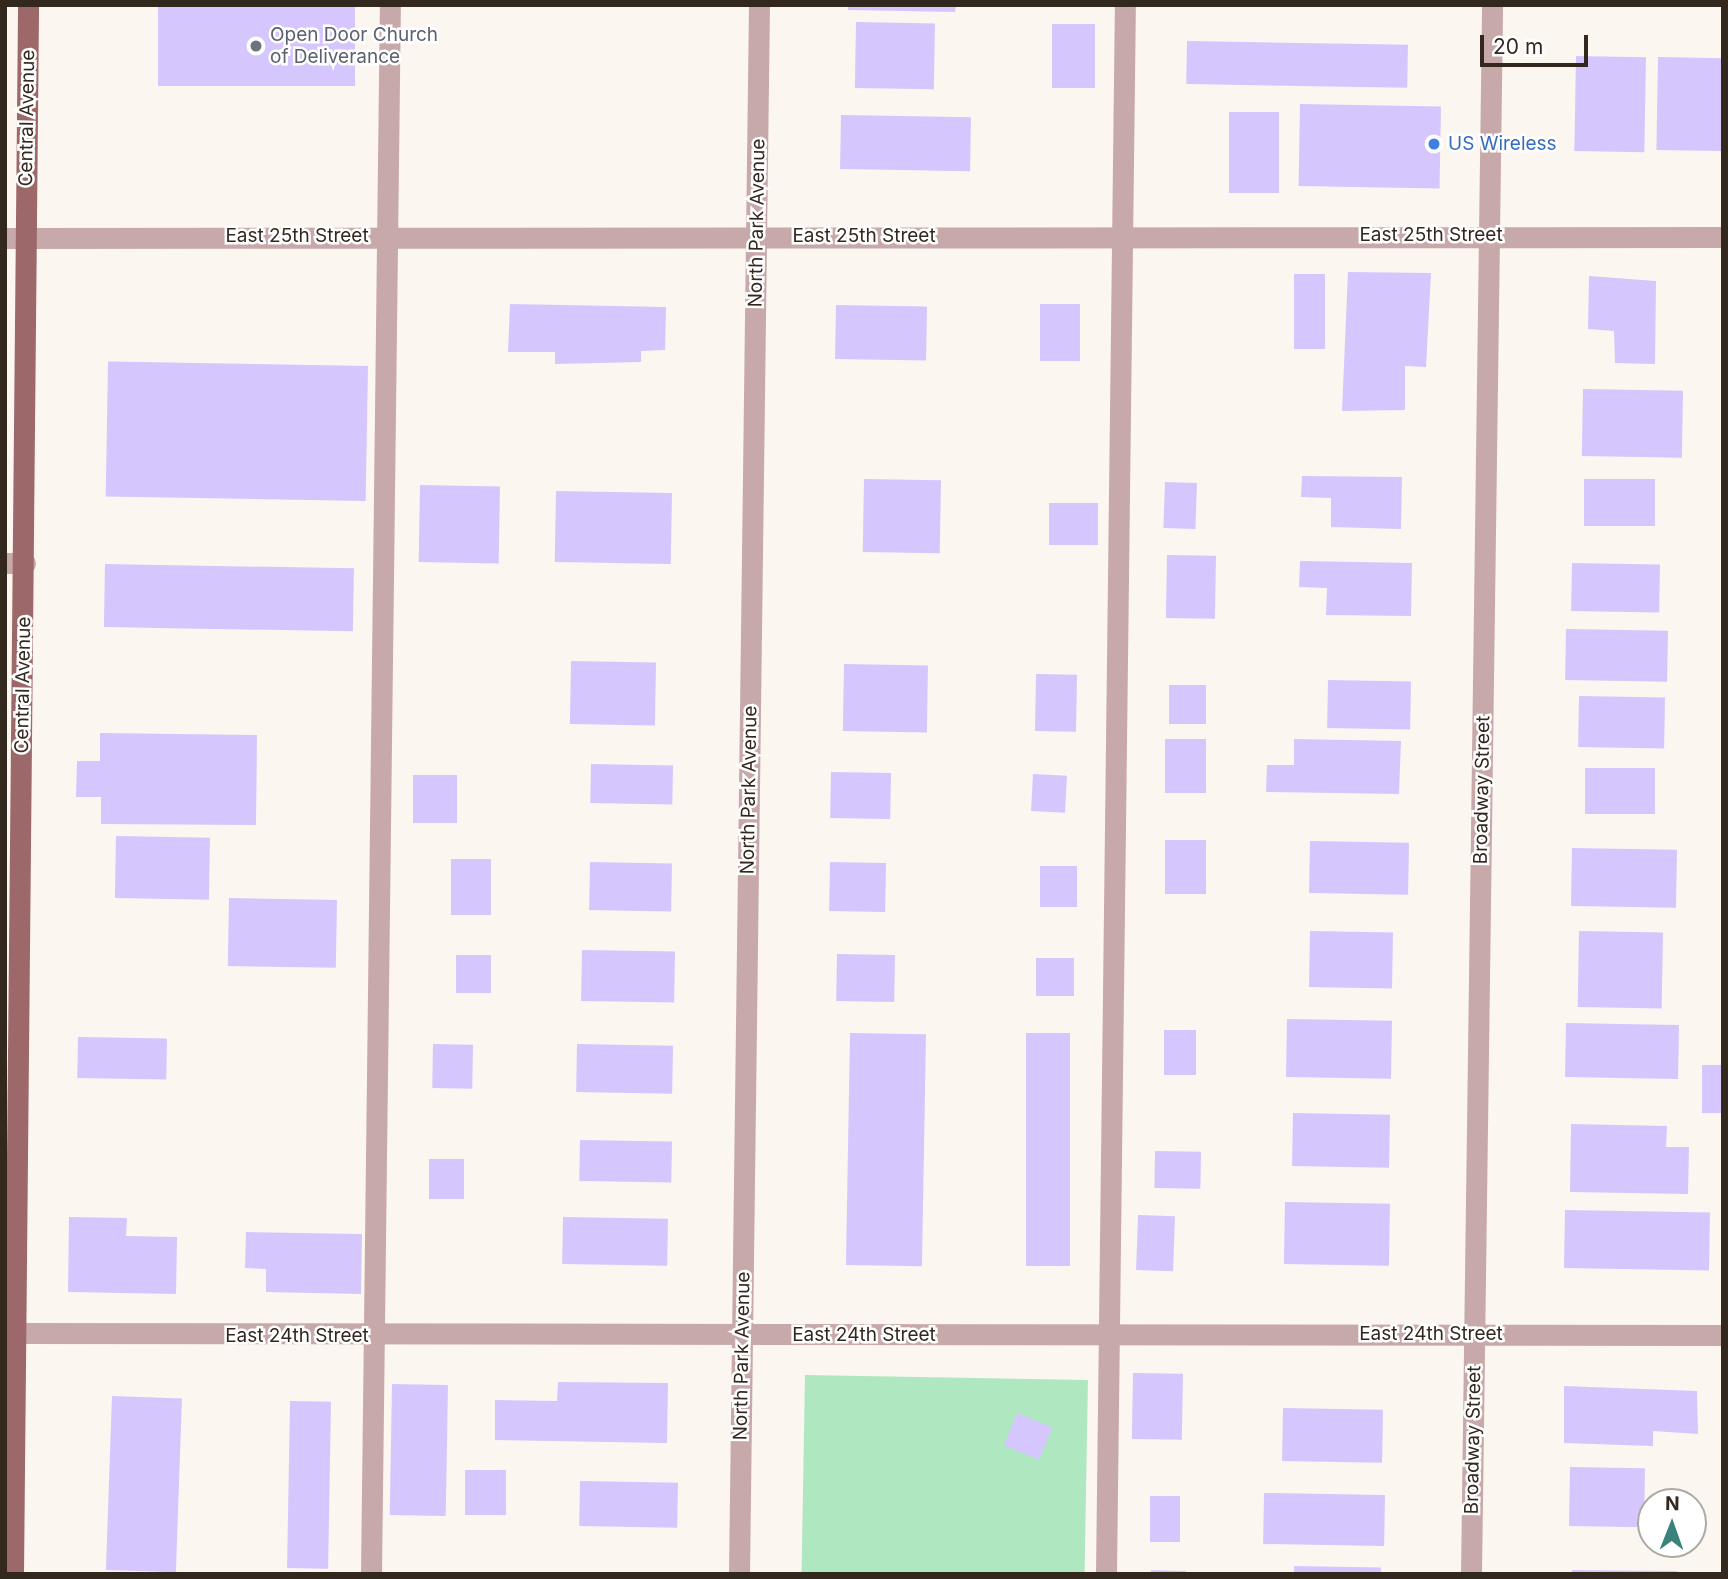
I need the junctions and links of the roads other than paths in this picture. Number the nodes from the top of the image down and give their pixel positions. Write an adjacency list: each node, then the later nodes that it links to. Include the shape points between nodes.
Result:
1 (28, 5): 11 (main road, Central Avenue)
2 (390, 5): 8 (street)
3 (759, 5): 9 (street, North Park Avenue)
4 (1125, 5): 6 (street)
5 (1492, 5): 7 (street, Broadway Street)
6 (1122, 235): 7 (street, East 25th Street); 9 (street, East 25th Street); 14 (street)
7 (1489, 235): 10 (street, East 25th Street); 15 (street, Broadway Street)
8 (388, 236): 9 (street, East 25th Street); 11 (street, East 25th Street); 18 (street)
9 (757, 236): 16 (street, North Park Avenue)
10 (1723, 237)
11 (15, 238): 12 (main road, Central Avenue)
12 (15, 563): 13 (main road, Central Avenue)
13 (10, 1334): 18 (street, East 24th Street); 19 (main road, Central Avenue)
14 (1108, 1334): 15 (street, East 24th Street); 16 (street, East 24th Street); 22 (street)
15 (1475, 1334): 17 (street, East 24th Street); 23 (street, Broadway Street)
16 (742, 1335): 18 (street, East 24th Street); 21 (street, North Park Avenue)
17 (1723, 1335)
18 (374, 1336): 20 (street)
19 (13, 1574)
20 (371, 1574)
21 (739, 1574)
22 (1106, 1574)
23 (1471, 1574)

